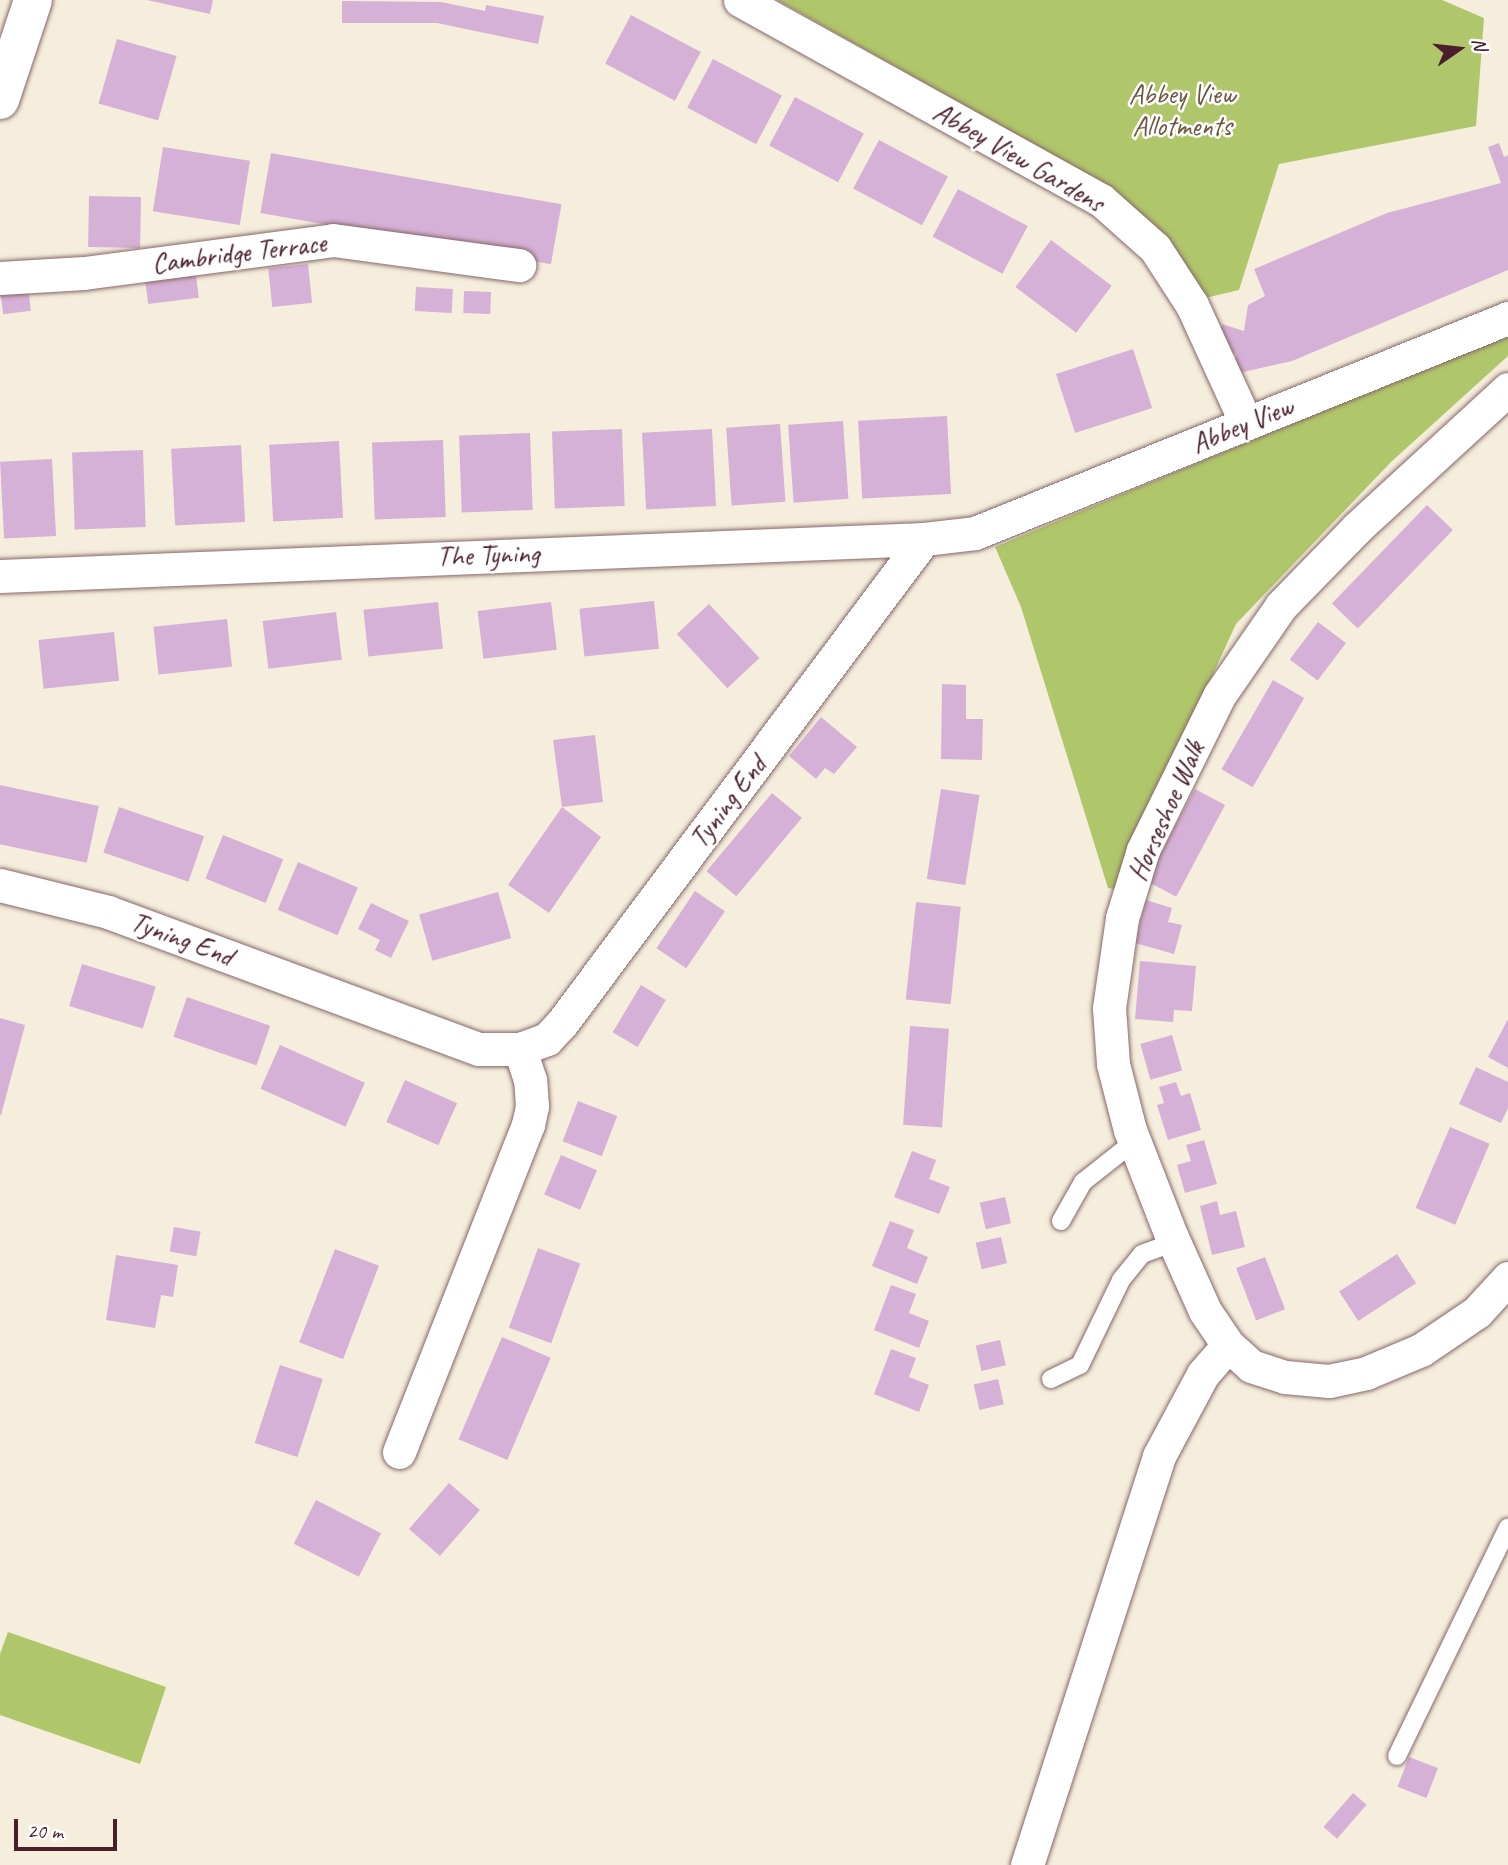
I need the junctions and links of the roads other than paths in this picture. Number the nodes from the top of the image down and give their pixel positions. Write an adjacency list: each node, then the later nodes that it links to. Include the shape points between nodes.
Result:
1 (33, 0): 3 (street)
2 (740, 0): 8 (street, Abbey View Gardens, via 1101,200 1155,248 1192,305)
3 (0, 100)
4 (519, 265): 5 (street, Cambridge Terrace, via 333,240 84,273)
5 (0, 278)
6 (1508, 318): 8 (street, Abbey View)
7 (1508, 389): 14 (street, Horseshoe Walk, via 1357,528 1281,606 1219,696 1143,850 1114,959 1109,1008 1113,1064)
8 (1246, 423): 9 (street, Abbey View)
9 (975, 533): 10 (street, The Tyning)
10 (924, 539): 11 (street, The Tyning); 13 (street, Tyning End, via 562,1023 547,1039)
11 (0, 576)
12 (0, 886): 13 (street, Tyning End, via 108,912 479,1049)
13 (520, 1049): 20 (street, via 530,1080 528,1125)
14 (1135, 1141): 15 (lane, via 1083,1182); 16 (street, Horseshoe Walk)
15 (1061, 1221)
16 (1175, 1242): 18 (street, Horseshoe Walk, via 1205,1311); 19 (lane, via 1142,1254 1121,1280 1080,1365)
17 (1508, 1278): 18 (street, Horseshoe Walk, via 1477,1312 1420,1350 1366,1373 1329,1381 1285,1377 1251,1366)
18 (1228, 1345): 23 (street, via 1203,1374 1159,1456)
19 (1051, 1379)
20 (399, 1452)
21 (1508, 1527): 22 (lane)
22 (1397, 1756)
23 (1027, 1865)

